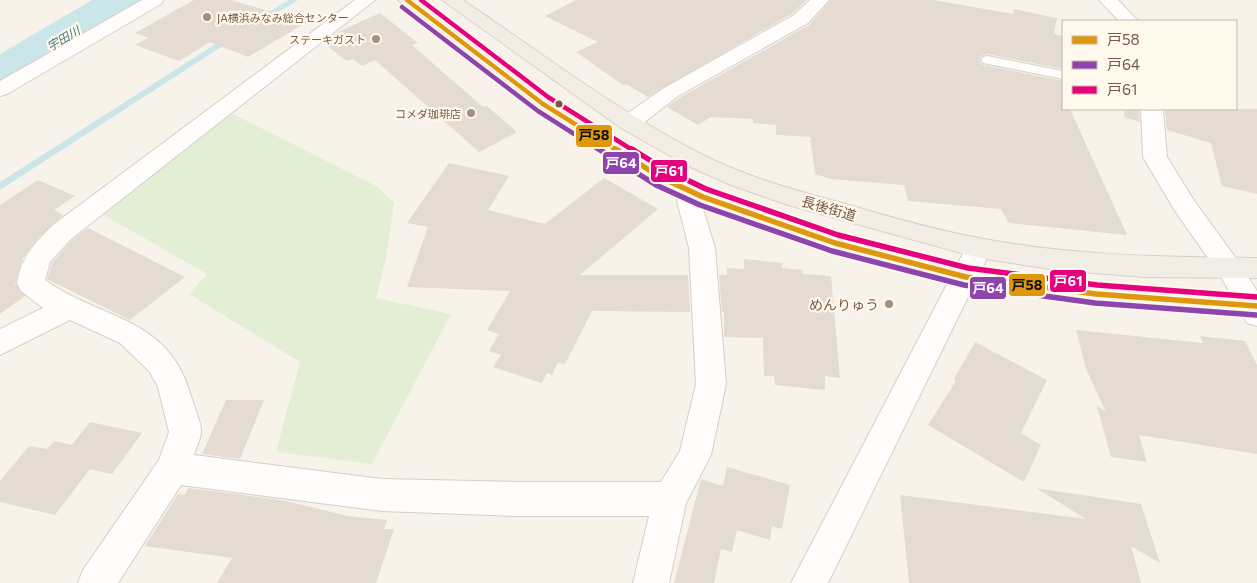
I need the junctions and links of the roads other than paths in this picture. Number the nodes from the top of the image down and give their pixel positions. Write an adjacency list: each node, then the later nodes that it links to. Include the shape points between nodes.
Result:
1 (155, 0): 10 (street)
2 (366, 0): 18 (street, via 62,232 44,250 31,270 31,284)
3 (407, 0): 13 (main road, via 543,104 596,139)
4 (451, 0): 12 (main road, 長後街道)
5 (820, 0): 12 (street, via 801,19 671,92)
6 (1108, 0): 7 (street)
7 (1128, 20)
8 (988, 60): 9 (lane)
9 (1062, 75)
10 (0, 90)
11 (1152, 110): 15 (street, via 1155,157 1184,206)
12 (628, 123): 14 (main road, 長後街道, via 694,160 739,179 888,225)
13 (686, 189): 17 (main road, via 835,243); 22 (street, via 702,248 711,384 695,455)
14 (979, 248): 15 (main road, 長後街道, via 1057,260 1144,267); 17 (street)
15 (1229, 268): 16 (main road, 長後街道); 19 (street)
16 (1257, 268)
17 (966, 277): 19 (main road, via 1096,294); 25 (street)
18 (70, 307): 20 (street); 21 (street, via 130,335 160,362 173,386 185,432)
19 (1256, 309)
20 (0, 343)
21 (173, 468): 22 (street, via 382,495 518,500); 23 (street)
22 (670, 499): 24 (street)
23 (96, 583)
24 (651, 583)
25 (809, 583)

